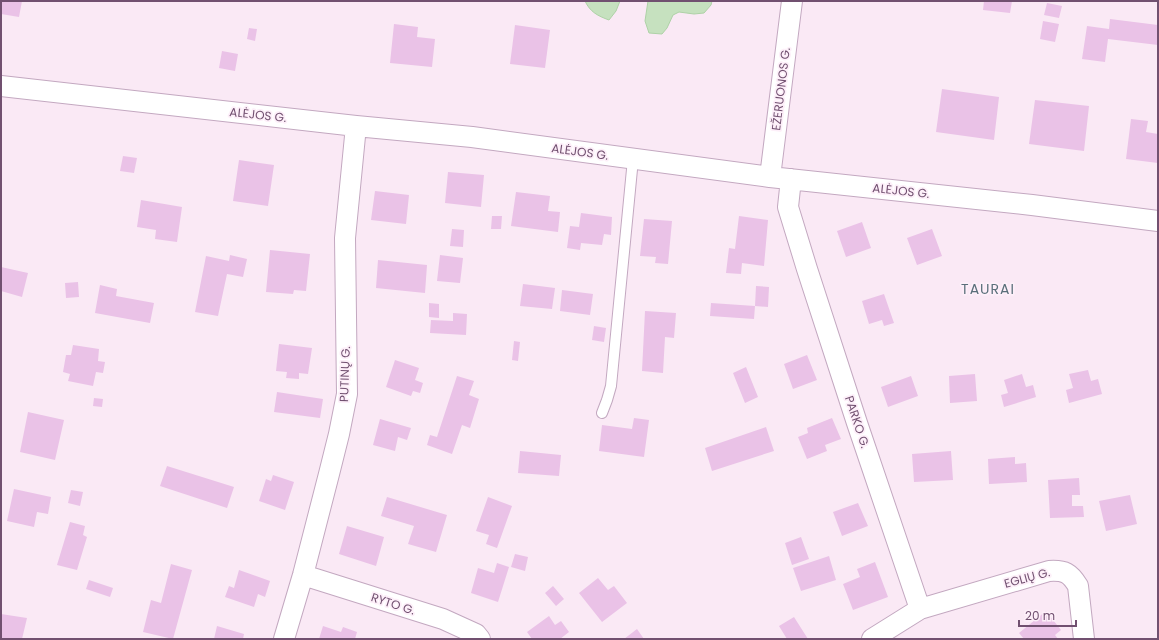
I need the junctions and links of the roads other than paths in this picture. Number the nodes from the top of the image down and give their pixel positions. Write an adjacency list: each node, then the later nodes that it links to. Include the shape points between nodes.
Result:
1 (792, 1): 5 (street, EŽERUONOS G.)
2 (1, 86): 3 (street, ALĖJOS G.)
3 (356, 126): 4 (street, ALĖJOS G., via 472,137); 9 (street, PUTINŲ G., via 344,238 347,394)
4 (633, 159): 5 (street, ALĖJOS G.); 8 (lane, via 611,386)
5 (770, 176): 6 (street, ALĖJOS G.)
6 (791, 179): 7 (street, ALĖJOS G.); 10 (street, PARKO G., via 788,206)
7 (1158, 221)
8 (602, 412)
9 (303, 575): 11 (street, PUTINŲ G.); 12 (street, RYTO G., via 443,619 476,634)
10 (920, 609): 13 (street); 14 (street, EGLIŲ G., via 1060,570 1074,579 1078,586)
11 (284, 639)
12 (480, 639)
13 (872, 639)
14 (1084, 639)

